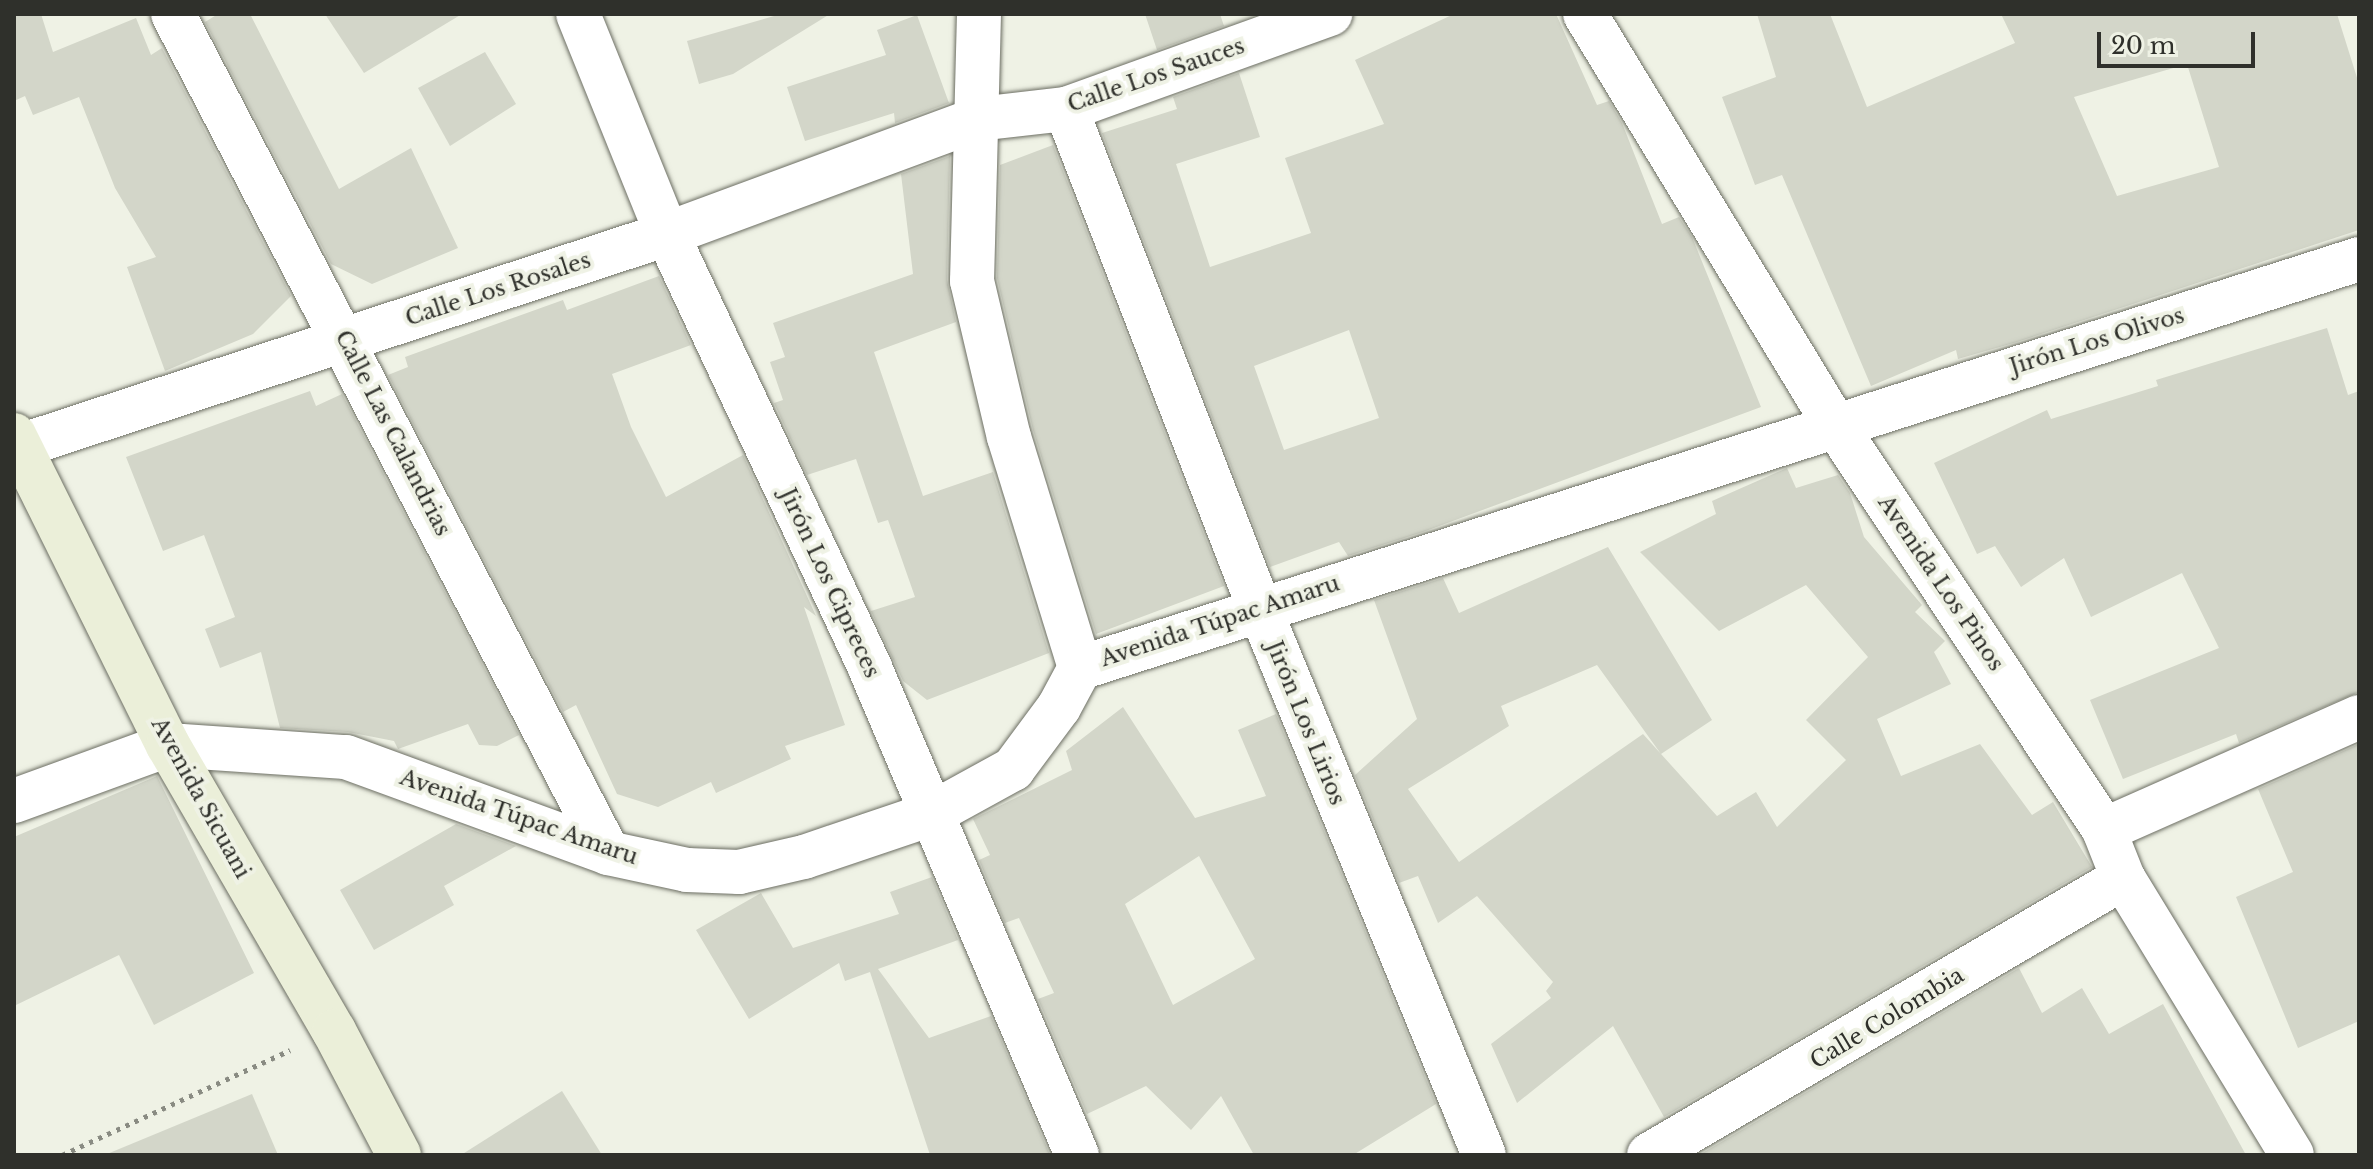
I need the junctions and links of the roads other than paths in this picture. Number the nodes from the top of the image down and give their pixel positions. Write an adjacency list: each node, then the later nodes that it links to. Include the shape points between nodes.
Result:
1 (173, 14): 10 (street, Calle Las Calandrias)
2 (578, 14): 8 (street, Jirón Los Cipreces)
3 (979, 14): 7 (street)
4 (1330, 14): 6 (street, Calle Los Sauces)
5 (1585, 14): 11 (street, Avenida Los Pinos)
6 (1066, 109): 7 (street, Calle Los Sauces); 13 (street, Jirón Los Lirios)
7 (978, 119): 8 (street, Calle Los Rosales); 14 (street, via 972,281 1009,437)
8 (667, 234): 10 (street, Calle Los Rosales); 18 (street, Jirón Los Cipreces, via 870,668)
9 (2359, 259): 11 (street, Jirón Los Olivos)
10 (344, 339): 12 (street, Calle Los Rosales); 20 (street, Calle Las Calandrias)
11 (1834, 423): 13 (street, Avenida Túpac Amaru); 19 (street, Avenida Los Pinos)
12 (16, 443): 16 (street, Avenida Sicuani)
13 (1259, 607): 14 (street, Avenida Túpac Amaru); 24 (street, Jirón Los Lirios)
14 (1080, 668): 18 (street, Avenida Túpac Amaru, via 1059,707 1013,769)
15 (2359, 717): 19 (street)
16 (168, 745): 17 (street, Avenida Túpac Amaru); 20 (street, Avenida Túpac Amaru, via 346,757); 22 (street, Avenida Sicuani, via 334,1031)
17 (14, 801)
18 (931, 814): 20 (street, Avenida Túpac Amaru, via 804,857 739,872 687,870); 23 (street, Jirón Los Cipreces)
19 (2104, 830): 21 (street, Avenida Los Pinos)
20 (608, 853)
21 (2123, 878): 25 (street, Calle Colombia); 26 (street, Avenida Los Pinos)
22 (399, 1155)
23 (1077, 1155)
24 (1484, 1155)
25 (1649, 1155)
26 (2292, 1155)

